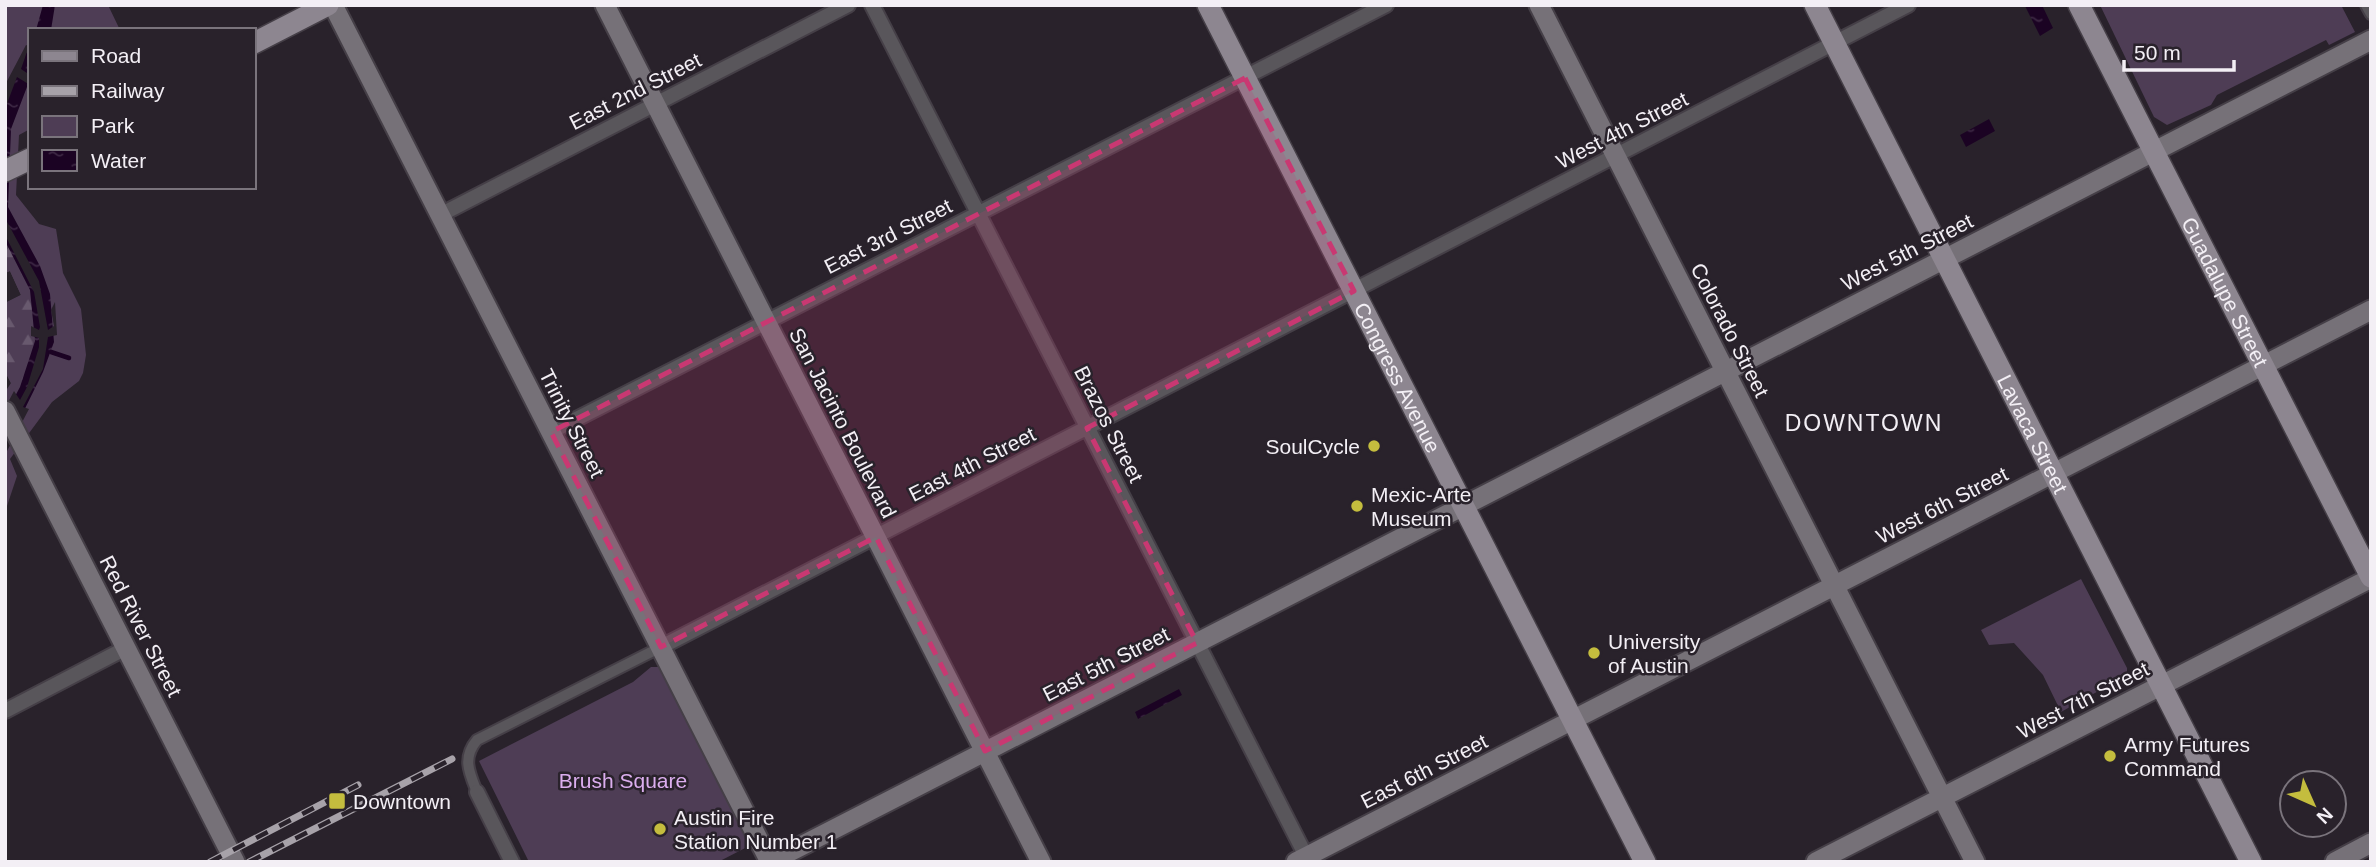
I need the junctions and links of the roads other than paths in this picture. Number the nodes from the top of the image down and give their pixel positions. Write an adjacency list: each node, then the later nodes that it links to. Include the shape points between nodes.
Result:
1 (328, 5): 15 (main road)
2 (333, 5): 22 (main road, Trinity Street)
3 (605, 5): 18 (main road, San Jacinto Boulevard)
4 (848, 5): 18 (street, East 2nd Street)
5 (872, 5): 21 (street, Brazos Street)
6 (1208, 5): 17 (main road, Congress Avenue)
7 (1386, 5): 17 (street, East 3rd Street)
8 (1539, 5): 20 (main road, Colorado Street)
9 (1815, 5): 16 (main road, Lavaca Street)
10 (1908, 5): 16 (street, West 4th Street)
11 (2079, 5): 19 (main road, Guadalupe Street)
12 (2366, 5): 13 (street)
13 (2371, 14)
14 (2370, 41): 19 (main road, West 5th Street)
15 (256, 42)
16 (1835, 44): 20 (street, West 4th Street); 23 (main road, Lavaca Street)
17 (1245, 78): 21 (street, East 3rd Street); 24 (main road, Congress Avenue)
18 (655, 104): 22 (street, East 2nd Street); 26 (main road, San Jacinto Boulevard)
19 (2154, 151): 23 (main road, West 5th Street); 27 (main road, Guadalupe Street)
20 (1616, 156): 24 (street, West 4th Street); 28 (main road, Colorado Street)
21 (978, 214): 26 (street, East 3rd Street); 30 (street, Brazos Street)
22 (440, 215): 31 (main road, Trinity Street)
23 (1944, 259): 28 (main road, West 5th Street); 32 (main road, Lavaca Street)
24 (1354, 291): 30 (street, East 4th Street); 33 (main road, Congress Avenue)
25 (2371, 310): 27 (main road, West 6th Street)
26 (766, 321): 31 (street, East 3rd Street); 34 (main road, San Jacinto Boulevard)
27 (2263, 365): 32 (main road, West 6th Street); 35 (main road, Guadalupe Street)
28 (1725, 371): 33 (main road, West 5th Street); 36 (main road, Colorado Street)
29 (5, 411): 39 (main road, Red River Street)
30 (1087, 428): 34 (street, East 4th Street); 37 (street, Brazos Street)
31 (551, 432): 38 (main road, Trinity Street)
32 (2053, 473): 36 (main road, West 6th Street); 40 (main road, Lavaca Street)
33 (1463, 506): 37 (main road, East 5th Street); 42 (main road, Congress Avenue)
34 (876, 537): 38 (street, East 4th Street); 43 (main road, San Jacinto Boulevard)
35 (2371, 577): 40 (main road, West 7th Street)
36 (1835, 585): 42 (main road, West 6th Street); 45 (main road, Colorado Street)
37 (1197, 643): 43 (main road, East 5th Street); 47 (street, Brazos Street)
38 (661, 647): 44 (street, East 4th Street, via 477,740 467,757); 50 (main road, Trinity Street)
39 (126, 648): 41 (street); 48 (main road, Red River Street)
40 (2161, 685): 45 (main road, West 7th Street); 55 (main road, Lavaca Street)
41 (5, 711)
42 (1572, 720): 47 (main road, East 6th Street); 52 (main road, Congress Avenue)
43 (985, 751): 50 (main road, East 5th Street); 51 (main road, San Jacinto Boulevard)
44 (477, 792): 49 (street)
45 (1943, 797): 53 (main road, West 7th Street); 54 (main road, Colorado Street)
46 (2371, 844): 56 (main road)
47 (1304, 860)
48 (235, 862)
49 (512, 862)
50 (770, 862)
51 (1041, 862)
52 (1645, 862)
53 (1816, 862)
54 (1975, 862)
55 (2251, 862)
56 (2335, 862)

